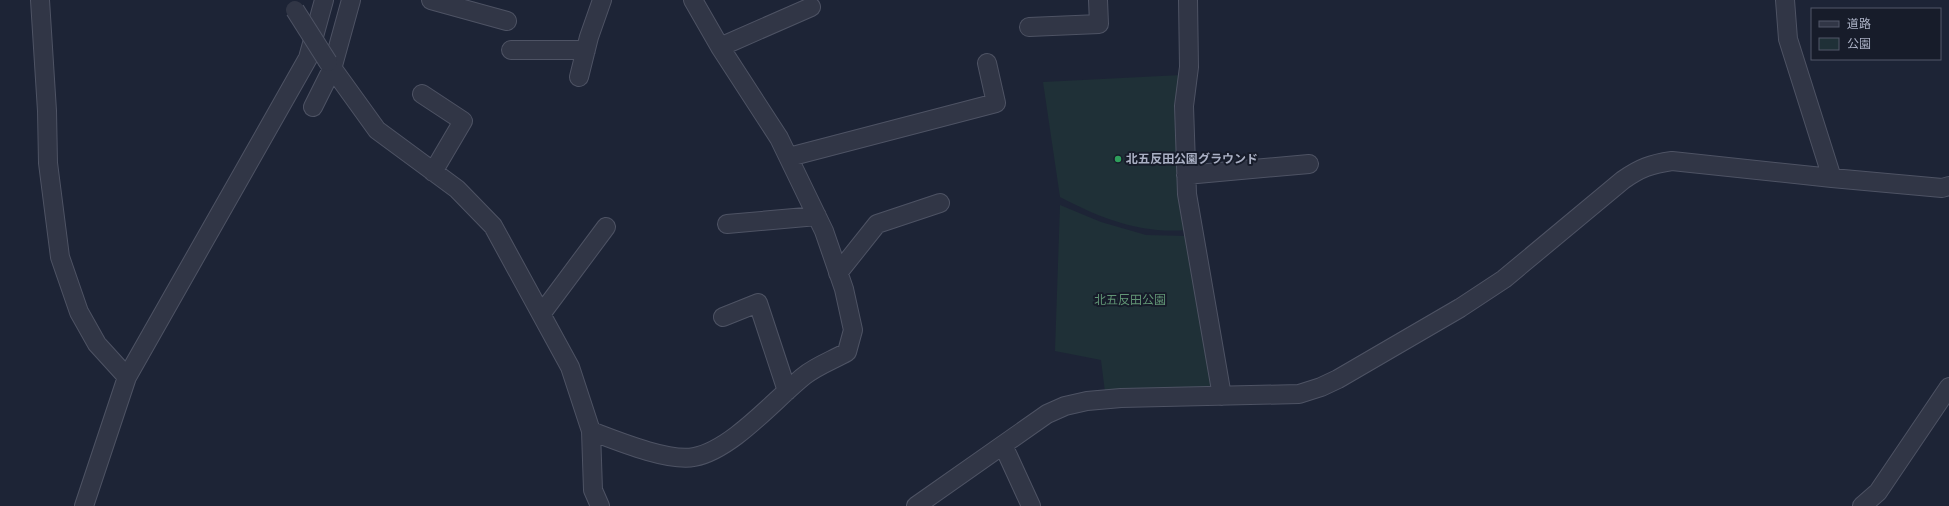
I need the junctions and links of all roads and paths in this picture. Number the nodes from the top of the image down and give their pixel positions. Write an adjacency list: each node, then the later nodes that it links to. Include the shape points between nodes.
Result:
1 (40, 0): 35 (street, via 48,163 60,257 79,312 97,344)
2 (324, 0): 35 (street, via 308,58)
3 (351, 0): 18 (street)
4 (431, 0): 12 (street)
5 (602, 0): 16 (street)
6 (693, 0): 14 (street)
7 (1098, 0): 13 (street, via 1099,24)
8 (1188, 0): 25 (street, via 1189,67 1184,106)
9 (1785, 0): 26 (street, via 1788,39)
10 (292, 5): 18 (street, bridge)
11 (811, 7): 14 (street)
12 (506, 21)
13 (1029, 27)
14 (720, 47): 22 (street, via 779,138)
15 (511, 50): 16 (street)
16 (586, 50): 19 (street)
17 (987, 63): 22 (street, via 996,103)
18 (330, 66): 21 (street); 24 (street, via 377,130)
19 (579, 77)
20 (422, 94): 24 (street, via 464,121)
21 (313, 107)
22 (788, 157): 29 (street)
23 (1309, 164): 25 (street)
24 (434, 172): 33 (street, via 457,189 494,226)
25 (1186, 175): 38 (street, via 1187,194)
26 (1832, 178): 27 (street, via 1942,188); 38 (street, via 1672,160 1652,163 1623,180 1504,279 1460,308 1338,379 1299,394)
27 (1949, 186)
28 (940, 203): 32 (street, via 877,224)
29 (817, 216): 30 (street); 32 (street)
30 (727, 224)
31 (606, 227): 33 (street)
32 (838, 273): 37 (street, via 853,330 846,352 805,375)
33 (542, 313): 39 (street, via 570,367)
34 (722, 317): 37 (street, via 758,303)
35 (127, 378): 41 (street)
36 (1949, 387): 45 (street, via 1878,492)
37 (787, 391): 39 (street, via 749,425 718,448 693,457 668,456)
38 (1222, 396): 40 (street, via 1087,400 1047,414)
39 (591, 431): 42 (street, via 593,490)
40 (1003, 445): 43 (street); 44 (street)
41 (84, 506)
42 (600, 506)
43 (916, 506)
44 (1032, 506)
45 (1862, 506)

